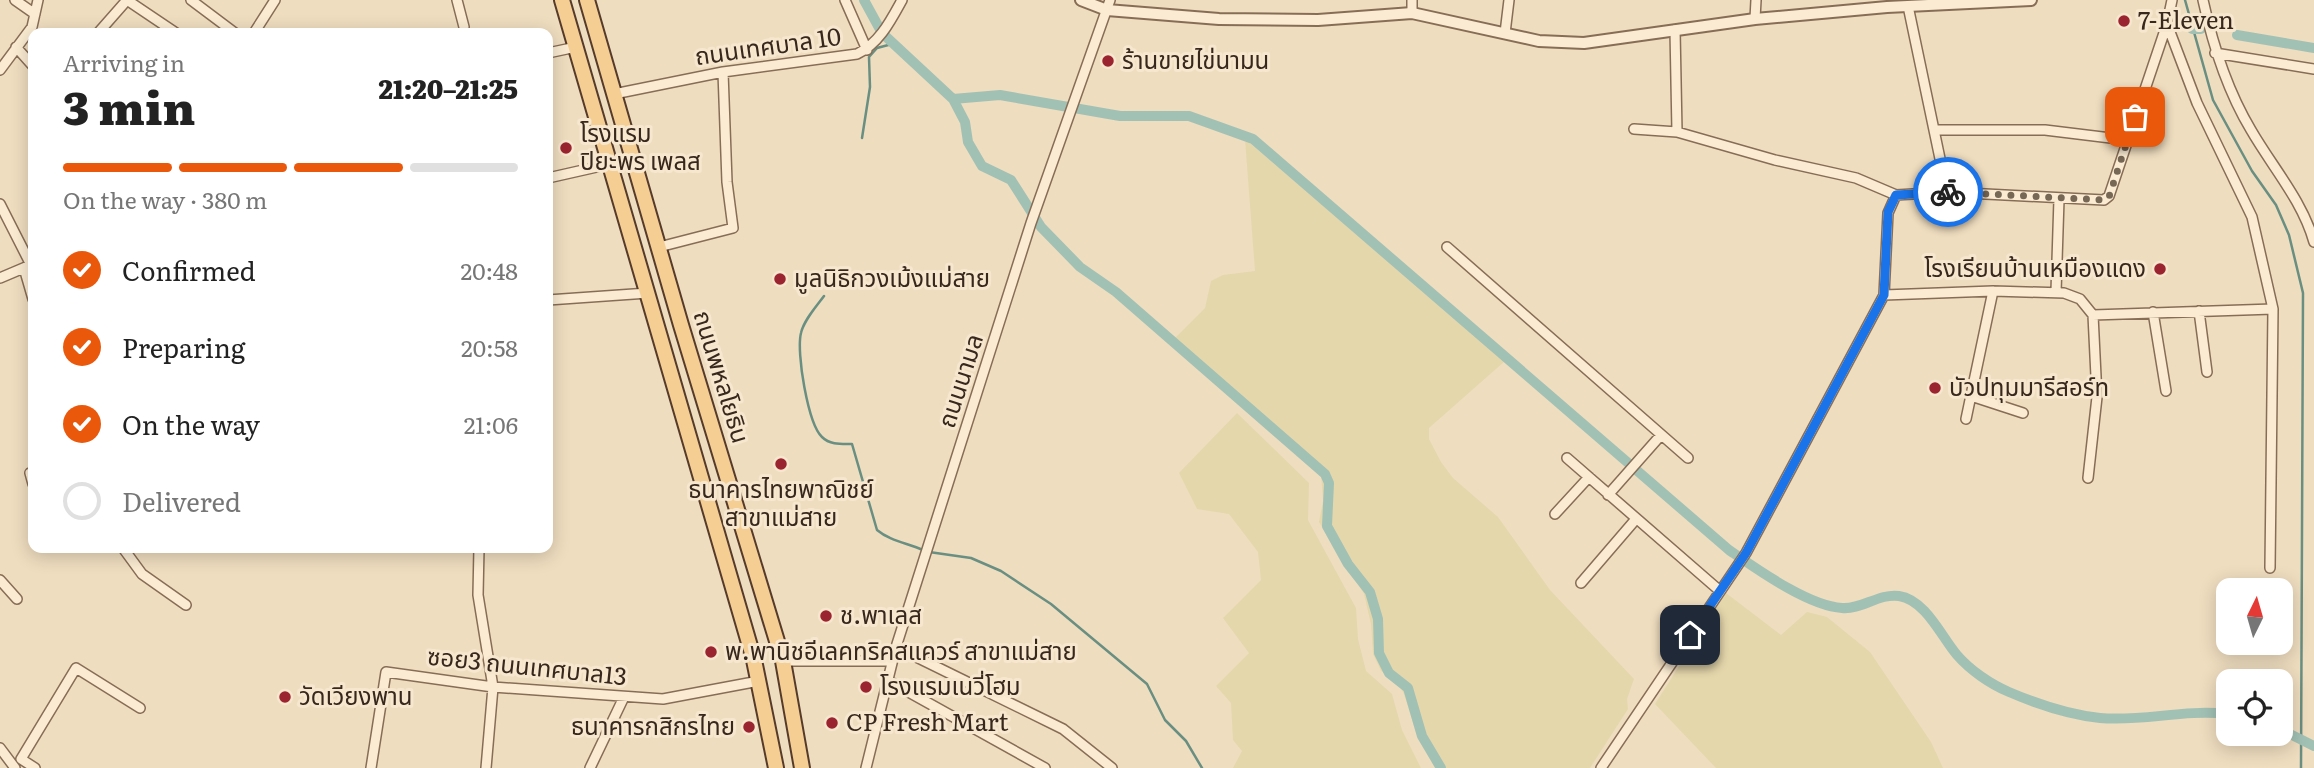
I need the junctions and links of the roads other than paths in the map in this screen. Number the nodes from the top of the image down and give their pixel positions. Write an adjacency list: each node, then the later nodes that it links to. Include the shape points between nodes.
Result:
1 (15, 0): 21 (street)
2 (38, 0): 21 (street)
3 (191, 0): 28 (street)
4 (275, 0): 29 (street)
5 (457, 0): 24 (street)
6 (562, 0): 35 (main road, ถนนพหลโยธิน)
7 (587, 0): 42 (main road, ถนนพหลโยธิน)
8 (845, 0): 33 (street)
9 (902, 0): 33 (street, ถนนเทศบาล 10)
10 (1081, 0): 18 (street)
11 (1412, 0): 20 (street)
12 (1509, 0): 32 (street)
13 (1756, 0): 22 (street)
14 (2031, 0): 19 (street)
15 (2172, 0): 23 (street)
16 (2203, 0): 37 (street)
17 (1887, 4): 19 (street); 22 (street)
18 (1109, 5): 20 (street, via 1220,19 1318,20); 91 (street, ถนนนามล, via 1070,105)
19 (1908, 6): 44 (street)
20 (1412, 13): 32 (street)
21 (35, 14): 25 (street)
22 (1755, 19): 30 (street)
23 (2167, 24): 46 (street); 66 (street, via 2197,103 2252,217)
24 (464, 27)
25 (32, 28)
26 (102, 28): 27 (street, via 127,0)
27 (169, 28)
28 (228, 28)
29 (257, 28)
30 (1675, 30): 32 (street, via 1584,43 1539,41); 45 (street)
31 (28, 33): 34 (street)
32 (1505, 33)
33 (870, 46): 41 (street, ถนนเทศบาล 10, via 857,54)
34 (16, 47): 38 (street); 40 (street)
35 (576, 47): 36 (street); 47 (main road, ถนนพหลโยธิน)
36 (553, 52)
37 (2215, 53): 39 (street); 53 (street, via 2250,129 2301,207)
38 (28, 60)
39 (2314, 69)
40 (0, 70)
41 (723, 72): 42 (street, ถนนเทศบาล 10); 54 (street, via 733,228)
42 (614, 94): 54 (main road, ถนนพหลโยธิน)
43 (1633, 129): 45 (street)
44 (1935, 130): 46 (street, via 2045,130); 49 (street)
45 (1677, 132): 50 (street, via 1856,178)
46 (2127, 139): 51 (street, via 2109,197 2094,202)
47 (610, 164): 48 (street); 56 (main road, ถนนพหลโยธิน)
48 (553, 176)
49 (1947, 192): 50 (street); 51 (street)
50 (1896, 195): 64 (street, via 1888,212)
51 (2059, 199): 62 (street)
52 (0, 204): 57 (street)
53 (2314, 240)
54 (659, 247): 56 (main road); 60 (main road, ถนนพหลโยธิน)
55 (1447, 247): 75 (street)
56 (637, 253): 63 (main road, ถนนพหลโยธิน)
57 (28, 264)
58 (28, 266): 59 (street)
59 (0, 278)
60 (670, 287): 63 (main road); 92 (main road, ถนนพหลโยธิน)
61 (1993, 291): 62 (street); 64 (street); 72 (street)
62 (2056, 292): 69 (street, via 2080,299)
63 (648, 293): 65 (street); 95 (main road, ถนนพหลโยธิน)
64 (1884, 295): 88 (street, via 1746,553)
65 (553, 300)
66 (2273, 309): 67 (street); 85 (street)
67 (2199, 311): 68 (street); 70 (street)
68 (2153, 312): 69 (street); 71 (street)
69 (2093, 315): 79 (street, via 2097,397)
70 (2207, 372)
71 (2165, 391)
72 (1970, 396): 73 (street); 74 (street)
73 (2023, 413)
74 (1966, 419)
75 (1661, 435): 77 (street); 80 (street)
76 (1567, 458): 78 (street)
77 (1688, 458)
78 (1589, 477): 80 (street); 81 (street)
79 (2088, 478)
80 (1608, 495): 82 (street)
81 (1555, 514)
82 (1636, 519): 87 (street); 88 (street)
83 (127, 553): 90 (street, via 142,574)
84 (479, 553): 96 (street, via 478,595)
85 (2270, 568)
86 (0, 580): 89 (street)
87 (1581, 583)
88 (1720, 591): 110 (street)
89 (17, 599)
90 (186, 605)
91 (896, 647): 93 (street, ถนนนามล); 109 (street, via 1063,729)
92 (783, 661): 93 (street); 106 (main road, ถนนพหลโยธิน)
93 (892, 661): 94 (street, ถนนนามล)
94 (887, 680): 107 (street, ถนนนามล); 108 (street)
95 (759, 681): 97 (street, ซอย3 ถนนเทศบาล13, via 663,699); 105 (main road, ถนนพหลโยธิน)
96 (493, 687): 97 (street, ซอย3 ถนนเทศบาล13); 102 (street, ซอย3 ถนนเทศบาล13, via 386,672); 103 (street)
97 (624, 697): 104 (street)
98 (140, 708): 101 (street, via 76,668 21,759)
99 (0, 748): 100 (street)
100 (15, 768)
101 (35, 768)
102 (370, 768)
103 (486, 768)
104 (590, 768)
105 (776, 768)
106 (802, 768)
107 (866, 768)
108 (1045, 768)
109 (1112, 768)
110 (1601, 768)

